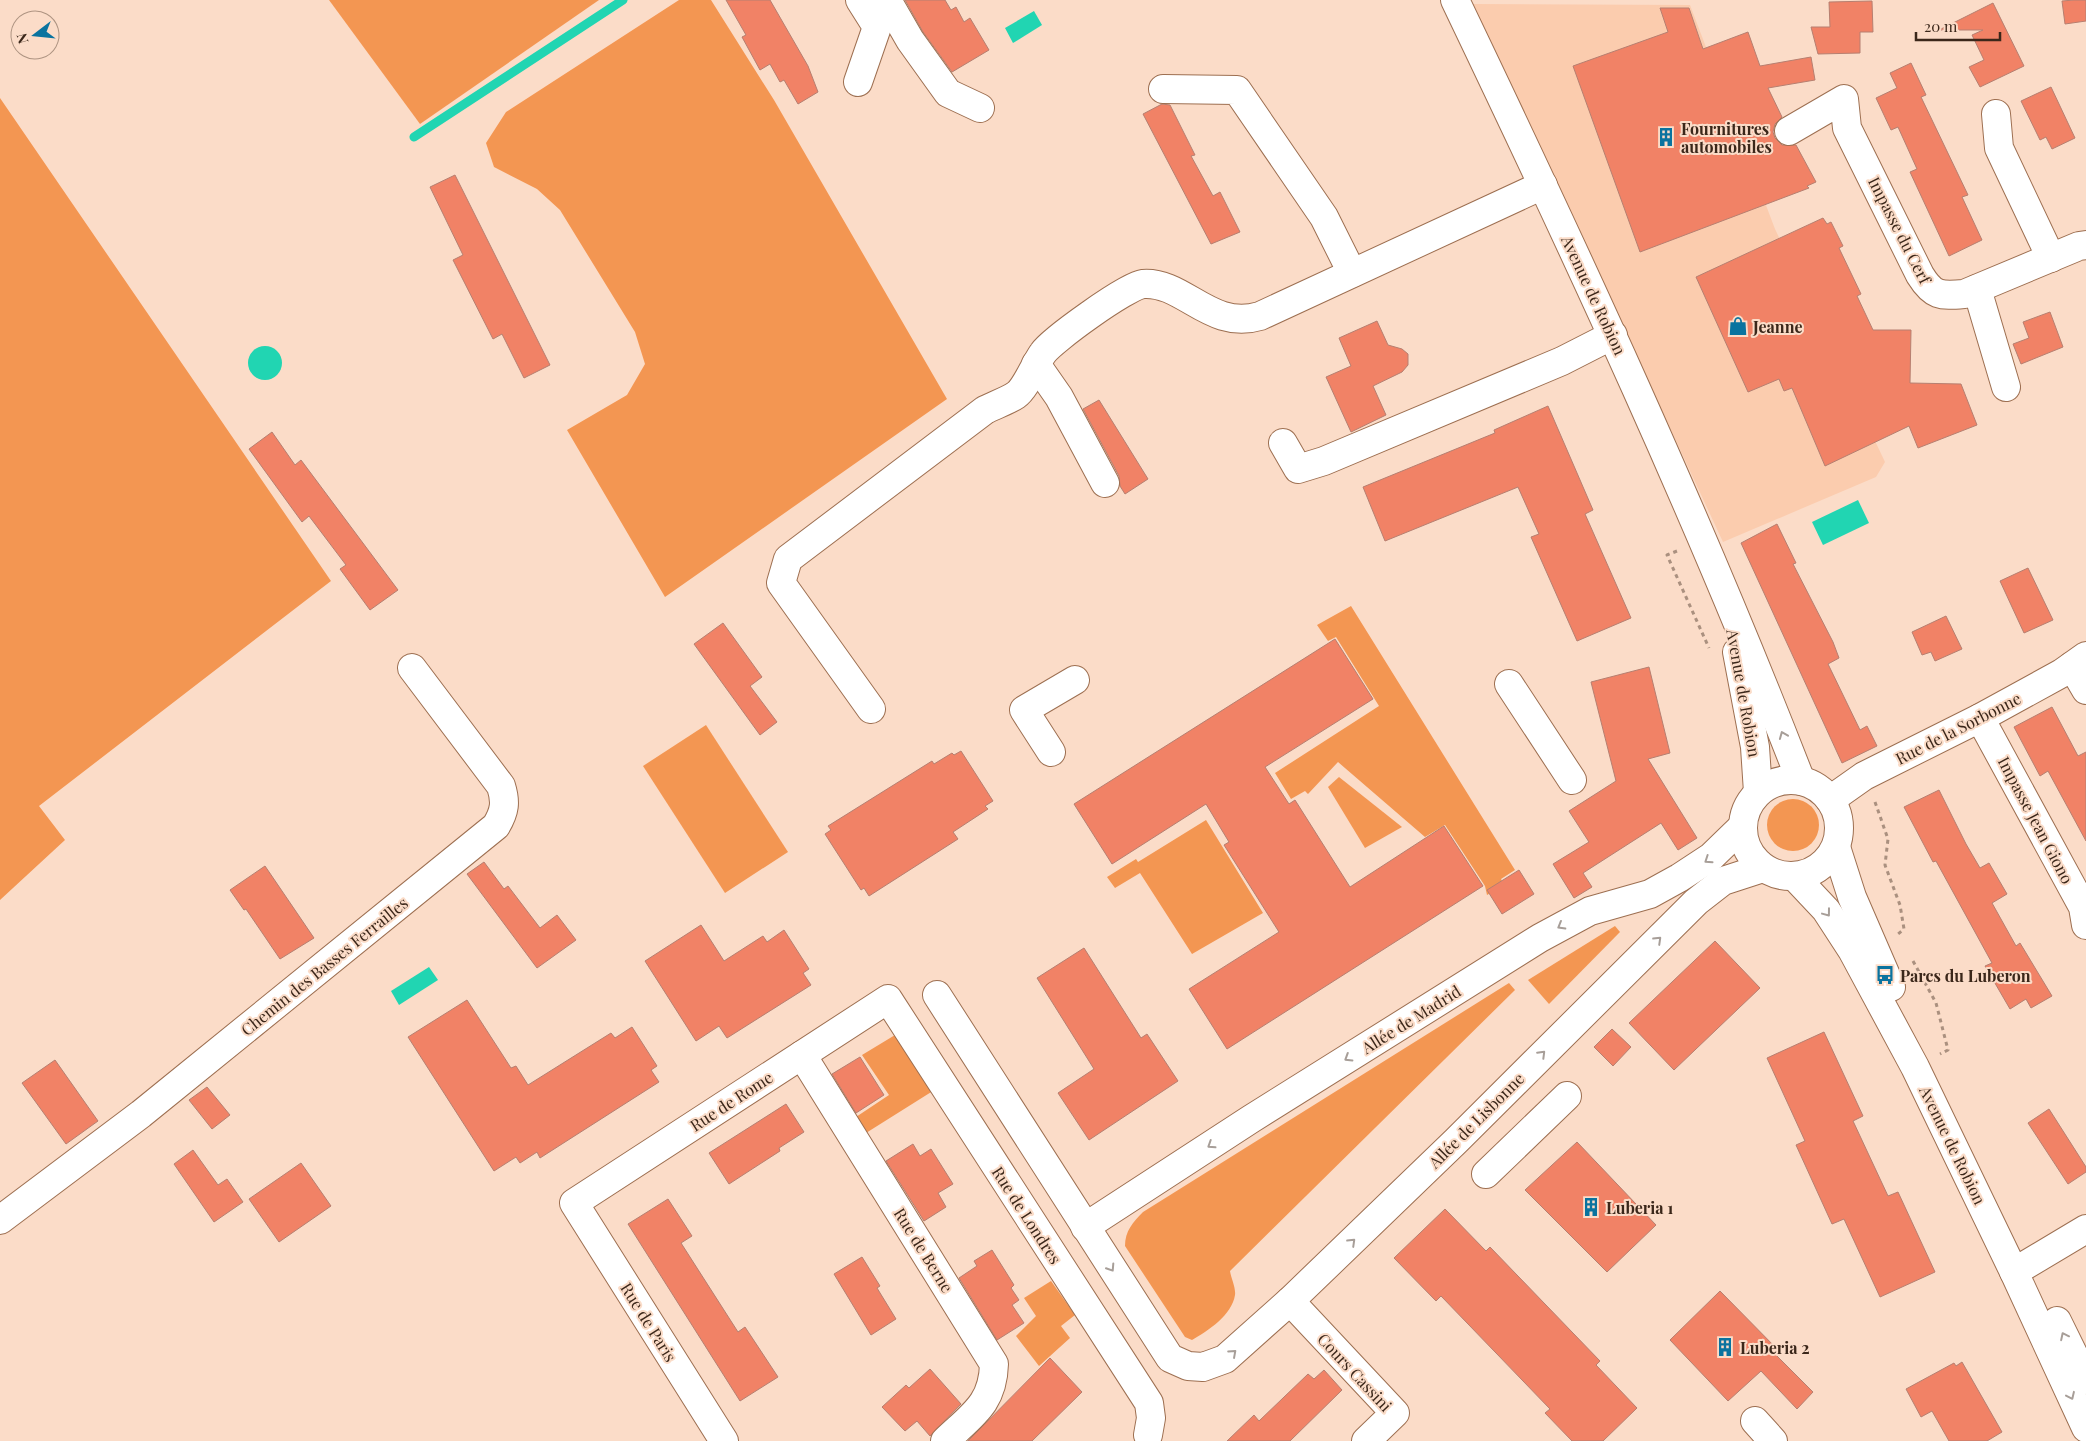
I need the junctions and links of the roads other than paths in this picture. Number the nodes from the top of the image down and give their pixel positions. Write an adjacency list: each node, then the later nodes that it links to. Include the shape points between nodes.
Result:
1 (860, 0): 4 (street, via 877,27)
2 (887, 0): 6 (street, via 910,40 948,93)
3 (1457, 1): 9 (street, Avenue de Robion)
4 (858, 82)
5 (1163, 89): 12 (street, via 1237,90 1324,217)
6 (980, 108)
7 (1996, 114): 11 (street, via 1999,148)
8 (1788, 131): 13 (street, Impasse du Cerf, via 1844,99 1848,128 1928,289 1943,296)
9 (1543, 185): 12 (street); 14 (street, Avenue de Robion)
10 (2086, 245): 11 (street, Impasse du Cerf)
11 (2052, 258): 13 (street, Impasse du Cerf)
12 (1352, 273): 15 (street, via 1245,320 1225,318 1157,284 1140,284 1110,300 1044,352)
13 (1977, 289): 16 (street)
14 (1613, 335): 17 (street, via 1562,361 1324,461 1298,469); 19 (street, Avenue de Robion)
15 (1036, 364): 18 (street, via 1059,397); 25 (street, via 1017,394 985,410 788,559 781,583)
16 (2006, 387)
17 (1283, 443)
18 (1105, 483)
19 (1727, 594): 29 (street, Avenue de Robion, one-way to 19); 30 (street, Avenue de Robion, via 1755,747)
20 (2079, 661): 24 (street); 26 (street, Rue de la Sorbonne)
21 (412, 668): 43 (street, Chemin des Basses Ferrailles, via 500,786 505,800 504,813 496,826 141,1114)
22 (1075, 680): 27 (street, via 1024,710)
23 (1509, 684): 28 (street)
24 (2086, 690)
25 (871, 709)
26 (1980, 718): 31 (street, Rue de la Sorbonne, via 1864,776); 36 (street, Impasse Jean Giono, via 2083,908)
27 (1051, 752)
28 (1572, 780)
29 (1801, 781): 30 (street, via 1779,782); 31 (street, via 1812,785)
30 (1758, 792): 32 (street, via 1747,808)
31 (1830, 800): 33 (street, via 1838,815)
32 (1743, 826): 34 (street, via 1745,842); 44 (street, Allée de Madrid, one-way to 44, via 1711,858 1679,878 1650,894 1590,911 1540,938)
33 (1836, 847): 35 (street, via 1826,862 1811,872); 46 (street, Avenue de Robion, via 1852,897 1885,975)
34 (1763, 868): 35 (street, via 1778,875); 47 (street, Allée de Lisbonne, one-way to 34, via 1696,902 1722,881)
35 (1794, 876): 46 (street, Avenue de Robion, one-way to 46, via 1826,910 1852,950)
36 (2086, 925)
37 (937, 995): 44 (street)
38 (888, 999): 39 (street, Rue de Rome); 51 (street, Rue de Londres, via 1149,1403)
39 (802, 1055): 42 (street, Rue de Rome); 53 (street, Rue de Berne, via 994,1364 994,1381 986,1402)
40 (1567, 1096): 41 (street)
41 (1486, 1174)
42 (574, 1203): 52 (street, Rue de Paris)
43 (0, 1220)
44 (1085, 1227): 47 (street, Allée de Lisbonne, one-way to 47, via 1170,1358 1188,1366 1203,1367 1225,1359)
45 (2086, 1229): 46 (street)
46 (2021, 1268): 48 (street, Avenue de Robion, one-way to 46); 50 (street, Avenue de Robion, one-way to 50)
47 (1290, 1301): 54 (street, Cours Cassini, via 1395,1412)
48 (2086, 1380)
49 (1755, 1421): 55 (street)
50 (2086, 1428)
51 (1148, 1435)
52 (724, 1441)
53 (945, 1441)
54 (1366, 1441)
55 (1773, 1441)

